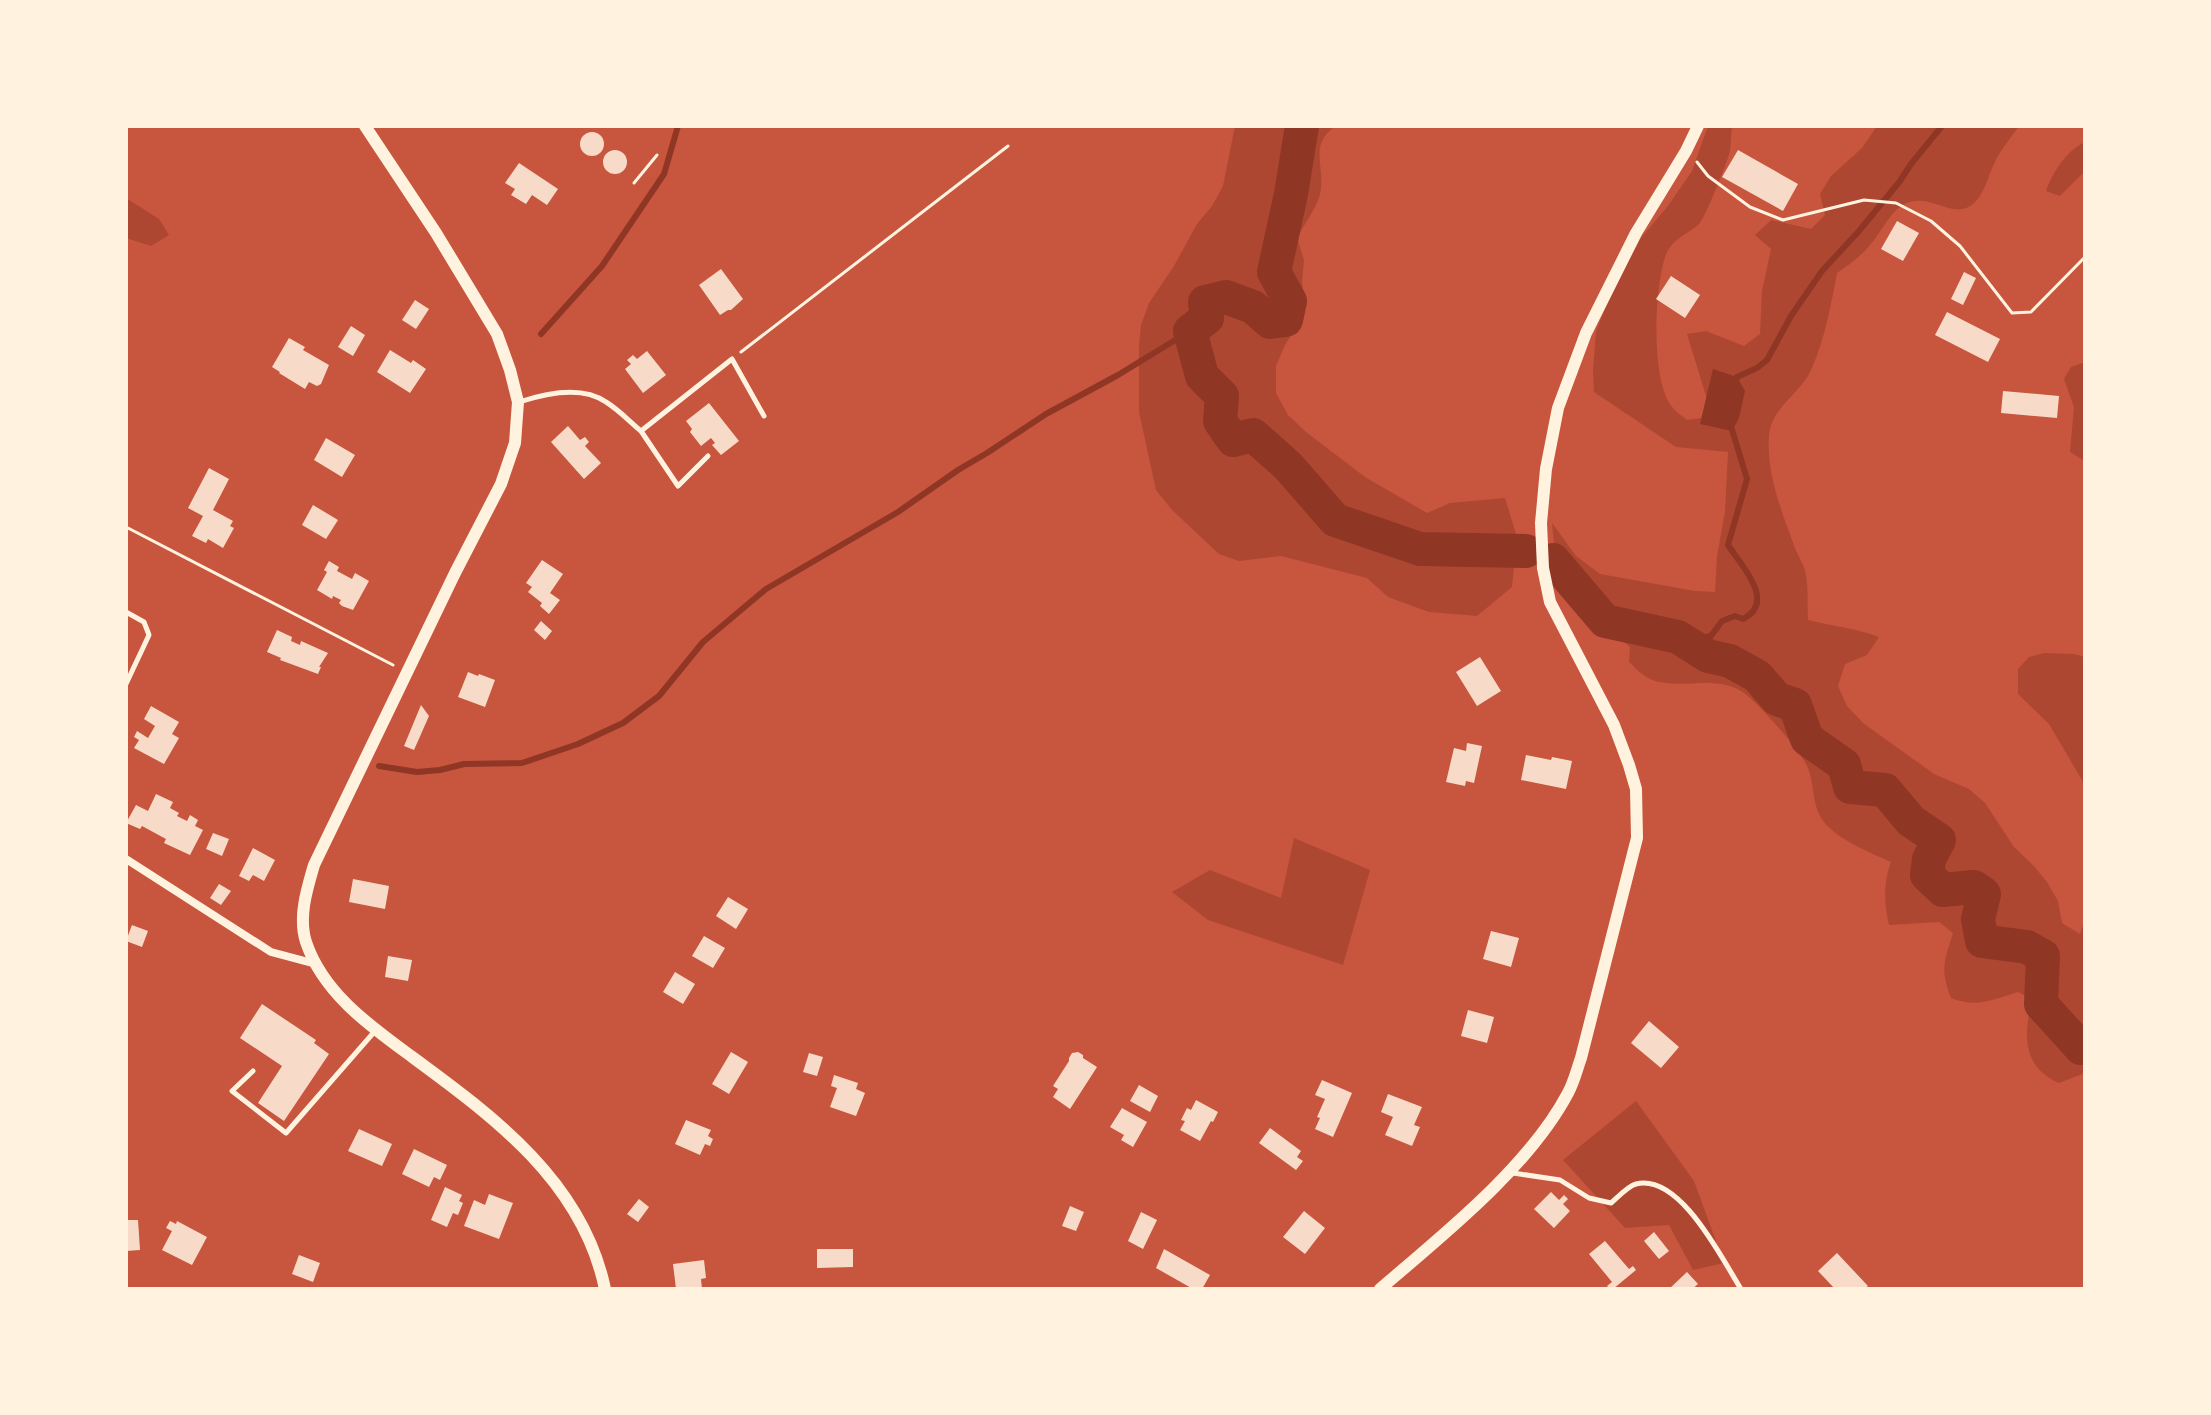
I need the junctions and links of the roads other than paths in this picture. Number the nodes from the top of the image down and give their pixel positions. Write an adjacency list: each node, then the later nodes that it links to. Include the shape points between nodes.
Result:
1 (365, 126): 3 (street, via 497,334)
2 (1698, 126): 13 (street, via 1586,333 1550,439 1541,523 1550,602 1629,765 1636,789 1637,838 1569,1090)
3 (518, 402): 5 (lane, via 580,393 604,400); 10 (street, via 515,443 501,484 314,865 303,922)
4 (764, 416): 5 (lane, via 732,359)
5 (641, 431): 6 (lane, via 678,486)
6 (708, 456)
7 (126, 612): 8 (lane, via 144,622 149,635)
8 (126, 684)
9 (126, 859): 10 (street, via 271,952)
10 (316, 964): 11 (street)
11 (376, 1030): 12 (lane, via 286,1133 232,1091); 14 (street, via 476,1104 536,1160 578,1219)
12 (253, 1071)
13 (1508, 1172): 15 (street); 16 (lane, via 1560,1180 1589,1198 1611,1203 1635,1184 1657,1184 1689,1207)
14 (605, 1289)
15 (1380, 1289)
16 (1741, 1289)

